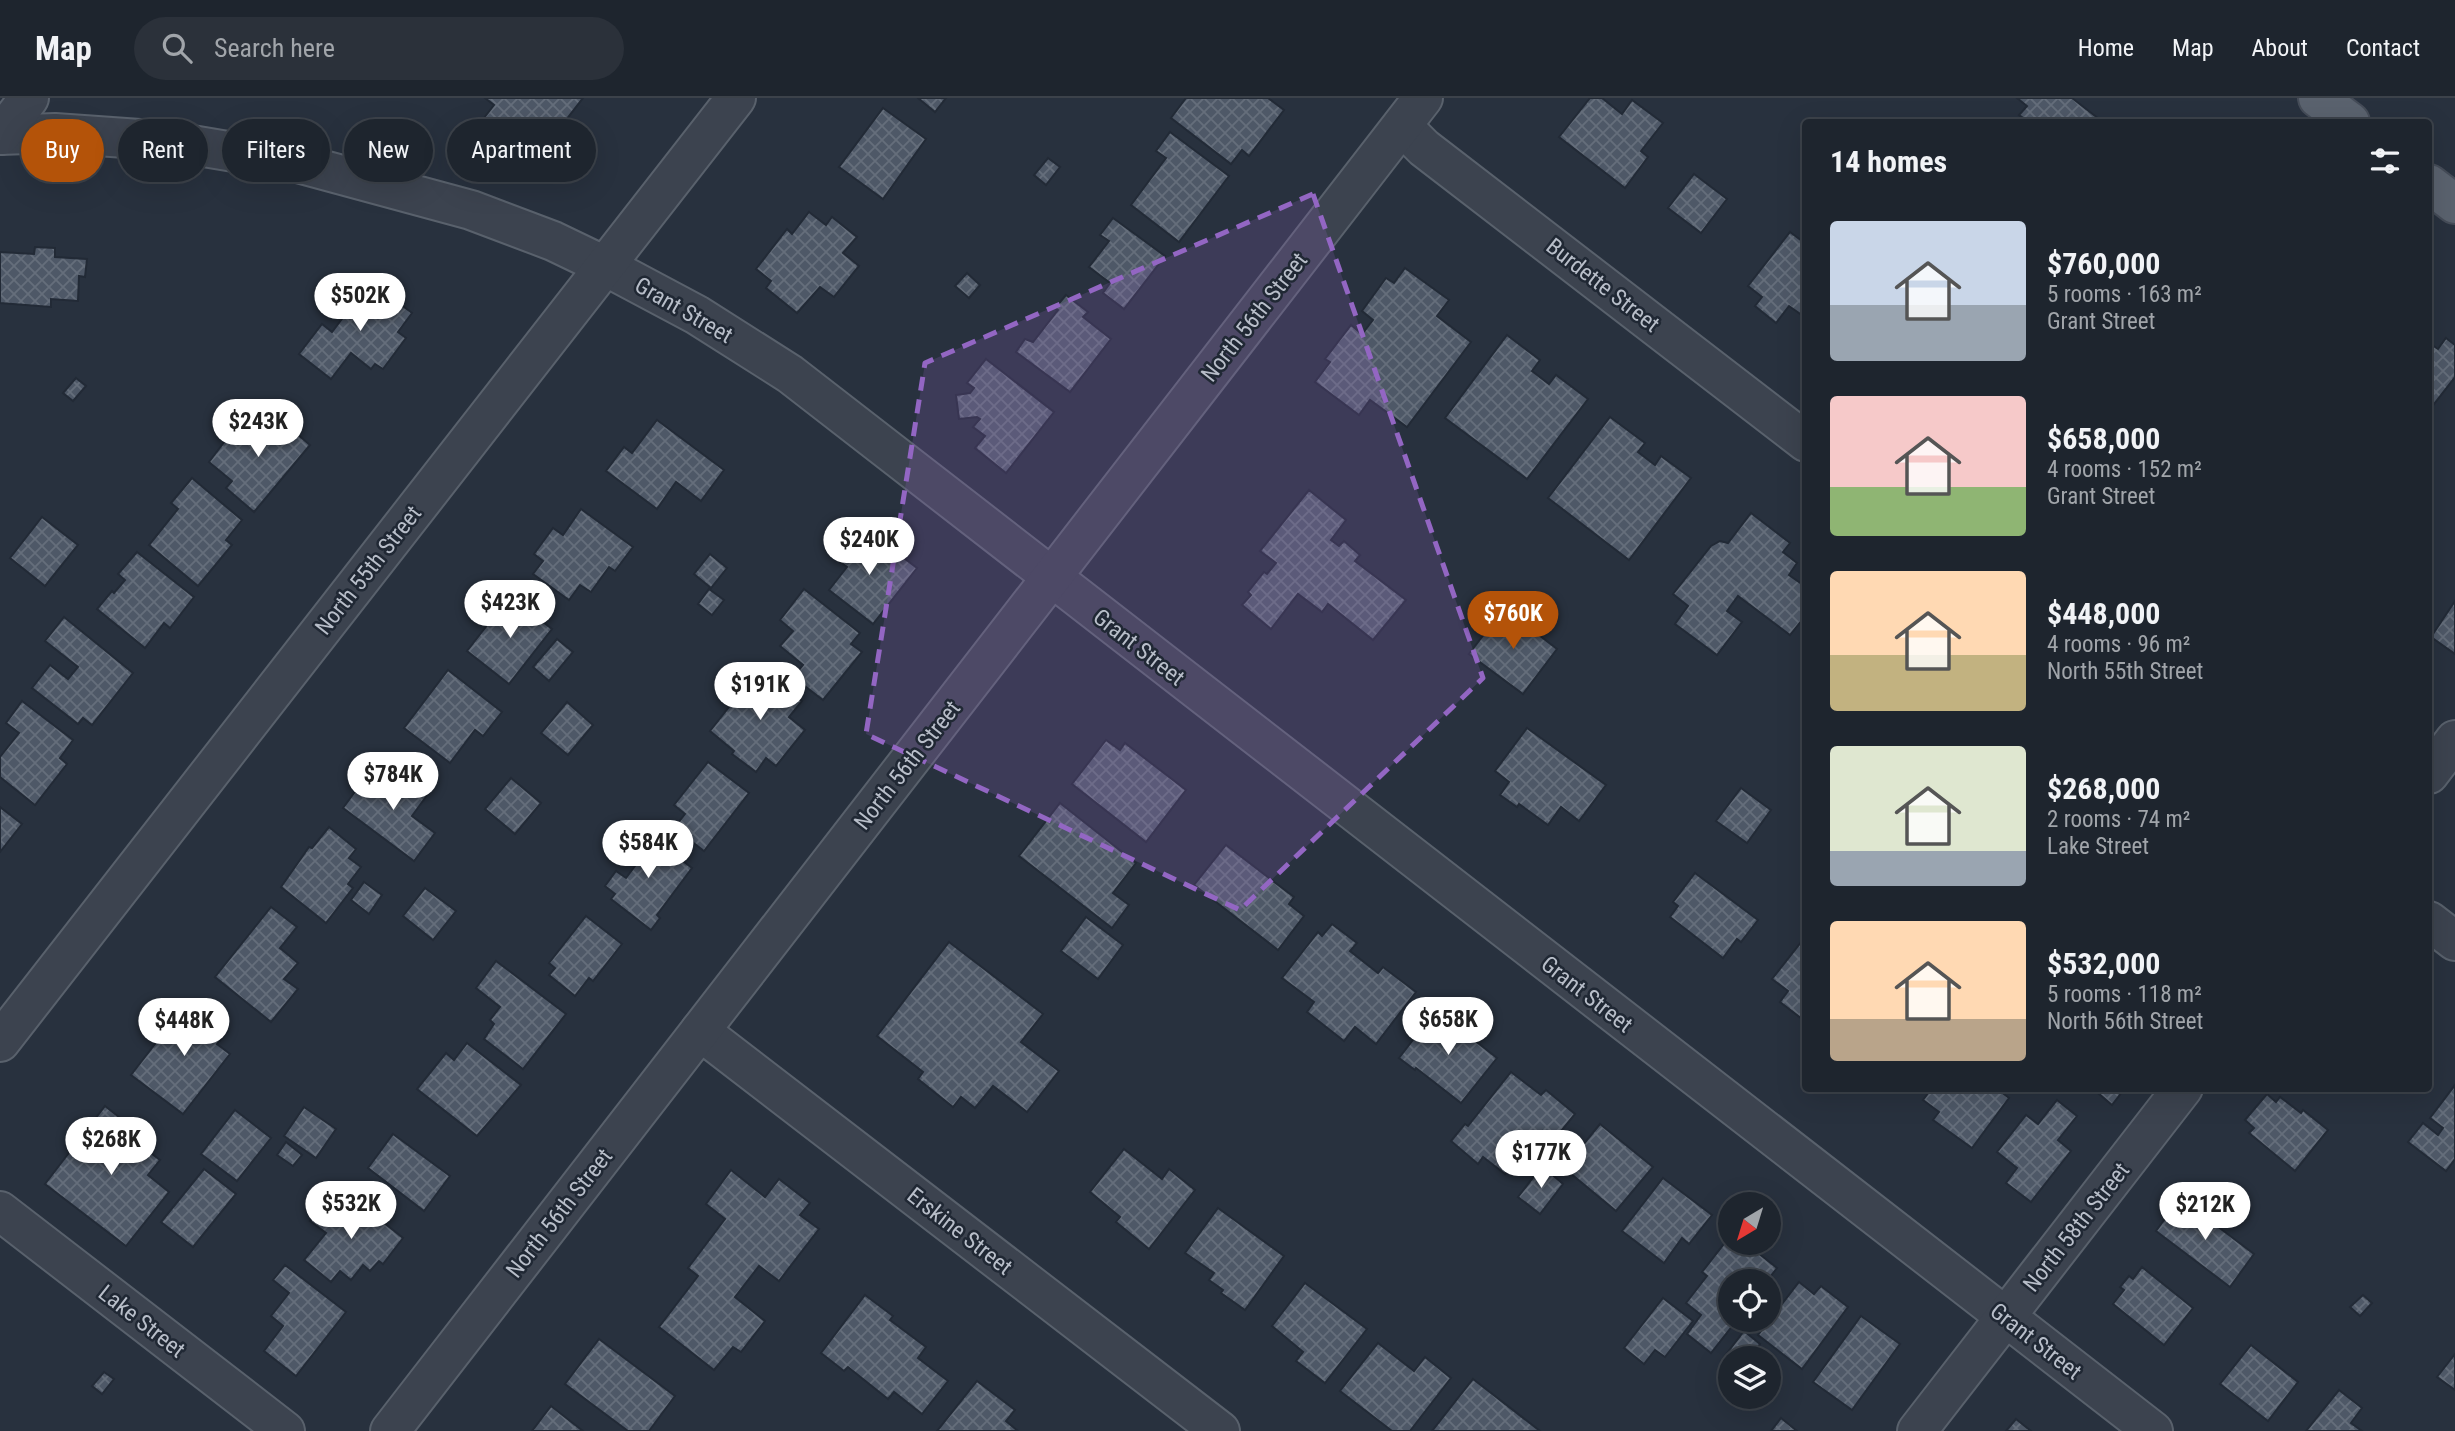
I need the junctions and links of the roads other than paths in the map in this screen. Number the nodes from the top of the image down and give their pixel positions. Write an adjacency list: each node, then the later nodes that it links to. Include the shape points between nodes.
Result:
1 (29, 98): 6 (street)
2 (736, 98): 9 (street, North 55th Street)
3 (2318, 98): 5 (main road)
4 (1413, 112): 10 (street, Burdette Street, via 1424,148); 11 (street, North 56th Street)
5 (2346, 119)
6 (0, 135): 9 (street, Grant Street, via 55,133 168,141 294,162 471,210)
7 (2432, 186): 8 (main road)
8 (2455, 204)
9 (605, 266): 11 (street, Grant Street, via 697,315 790,374); 17 (street, North 55th Street)
10 (1802, 439)
11 (1052, 579): 16 (street, North 56th Street); 20 (street, Grant Street)
12 (2455, 740): 13 (street)
13 (2432, 770)
14 (2432, 923): 15 (street)
15 (2455, 941)
16 (700, 1031): 22 (street, North 56th Street); 23 (street, Erskine Street)
17 (0, 1042)
18 (2180, 1092): 20 (street, North 58th Street)
19 (0, 1211): 21 (street, Lake Street)
20 (2005, 1317): 24 (street, North 58th Street); 25 (street, Grant Street)
21 (285, 1431)
22 (390, 1431)
23 (1220, 1431)
24 (1917, 1431)
25 (2153, 1431)

